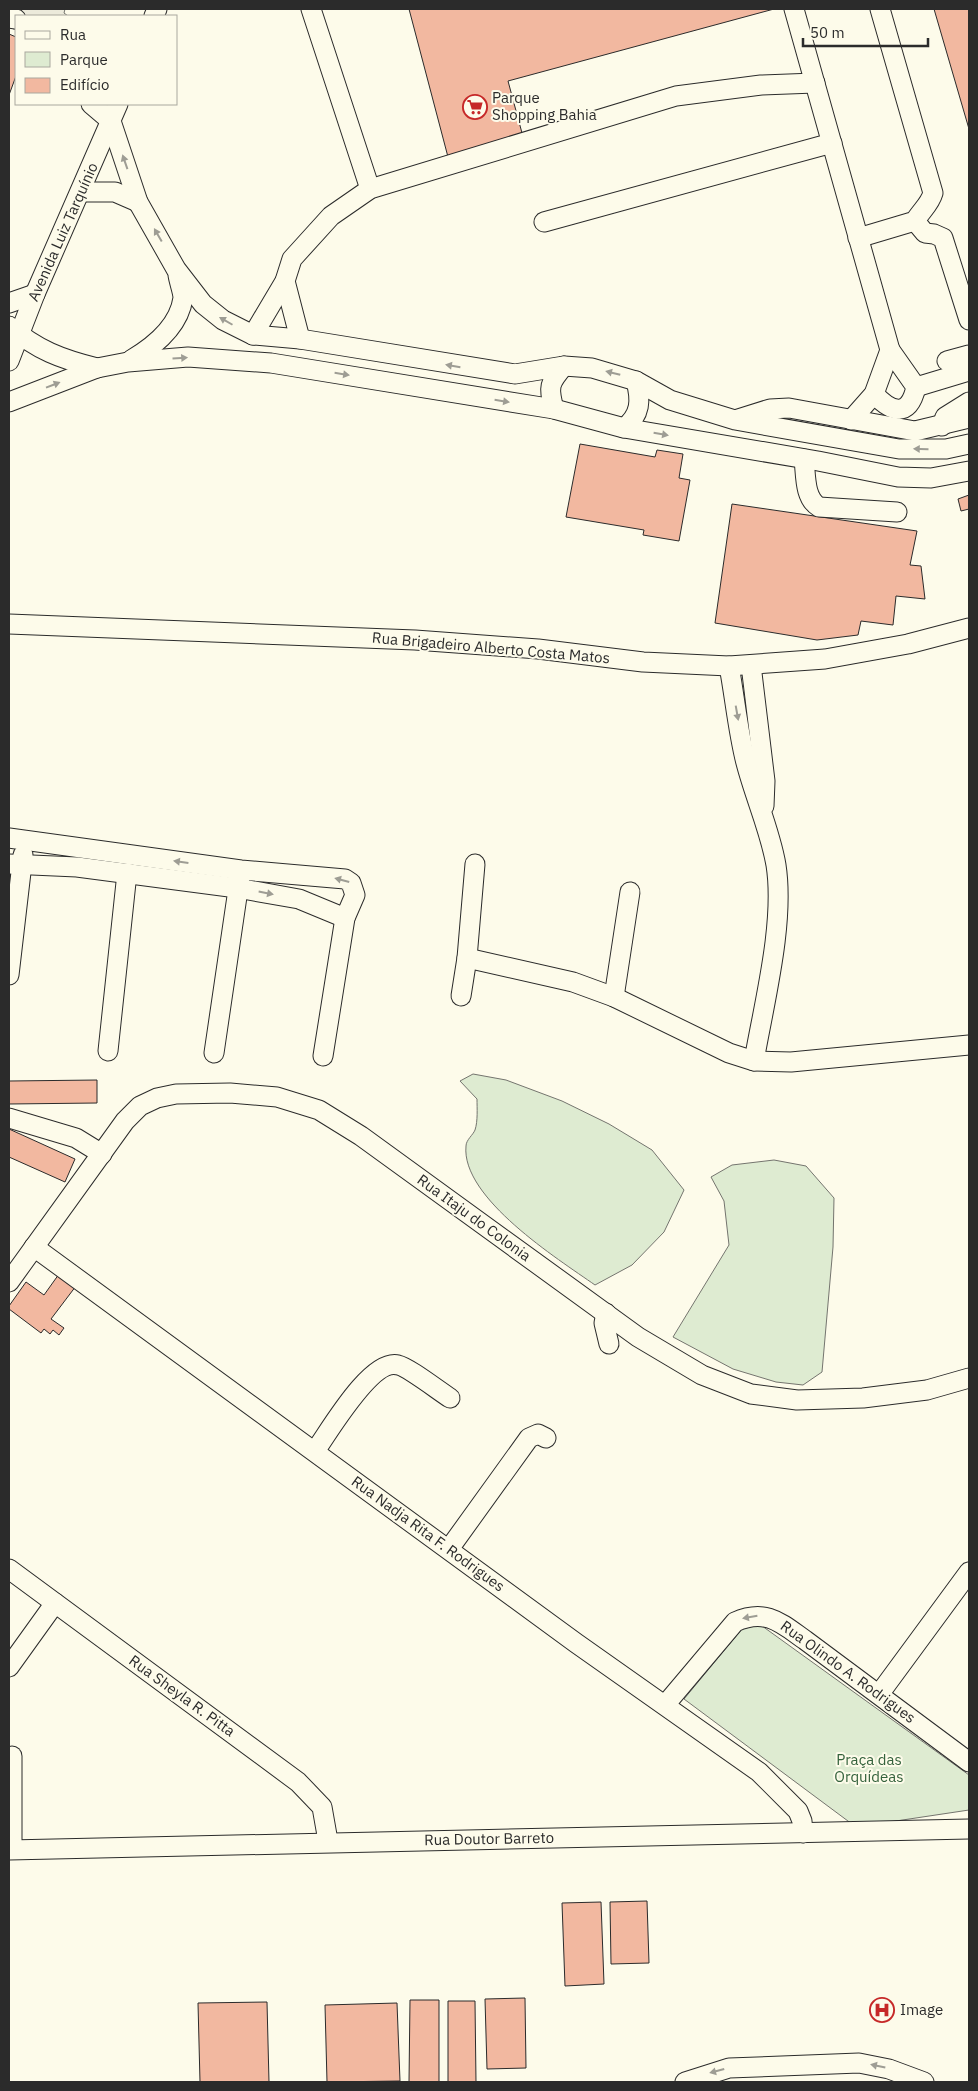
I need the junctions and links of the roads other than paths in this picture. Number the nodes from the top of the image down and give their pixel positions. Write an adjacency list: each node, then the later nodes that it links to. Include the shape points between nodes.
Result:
1 (311, 9): 9 (street)
2 (794, 9): 4 (street)
3 (880, 9): 12 (street, via 933,192 931,201 922,208)
4 (815, 83): 8 (street); 9 (street, via 761,85 676,96)
5 (92, 105): 7 (street)
6 (118, 105): 7 (street, Avenida Luiz Tarquínio)
7 (111, 121): 10 (street, Avenida Luiz Tarquínio); 11 (street, one-way to 7)
8 (832, 143): 13 (street); 14 (street)
9 (370, 189): 16 (street, via 331,216 292,259)
10 (81, 192): 11 (street, via 115,192); 17 (street, Avenida Luiz Tarquínio)
11 (138, 202): 15 (street, one-way to 11)
12 (915, 221): 14 (street); 19 (street, via 925,233 943,238)
13 (544, 222)
14 (858, 238): 23 (street)
15 (176, 269): 21 (street, one-way to 15, via 223,320 203,304); 28 (street, via 183,298 172,327 149,349)
16 (285, 281): 21 (street); 22 (street)
17 (34, 298): 18 (street); 20 (street, Avenida Luiz Tarquínio); 24 (street)
18 (9, 303)
19 (969, 320)
20 (14, 330): 24 (street); 26 (street, Avenida Luiz Tarquínio)
21 (253, 335): 22 (street)
22 (300, 339): 29 (street, one-way to 22, via 515,374)
23 (890, 350): 33 (street); 34 (street)
24 (46, 351): 30 (street, via 62,359)
25 (969, 355): 27 (street)
26 (9, 361)
27 (947, 361)
28 (128, 362): 30 (street); 38 (street, one-way to 38, via 188,357 271,363)
29 (564, 366): 32 (street, one-way to 29, via 592,368); 38 (street, via 552,380 549,393)
30 (97, 368): 35 (street, one-way to 30)
31 (969, 372): 33 (street)
32 (636, 380): 40 (street, via 670,400); 43 (street, via 638,406 634,420)
33 (916, 387): 37 (street)
34 (874, 394): 37 (street, via 887,408 898,410); 41 (street)
35 (9, 402)
36 (969, 402): 42 (street, via 945,417)
37 (909, 405): 42 (street)
38 (554, 409): 43 (street)
39 (969, 418): 42 (street)
40 (735, 420): 41 (street, via 770,409 789,408); 44 (street, one-way to 40, via 946,449 899,449)
41 (851, 420): 42 (street, via 915,431)
42 (936, 427)
43 (624, 428): 45 (street, one-way to 45)
44 (969, 444)
45 (804, 459): 46 (street, via 898,477 931,478); 47 (street, via 809,494 812,503 819,507)
46 (969, 471)
47 (897, 512)
48 (9, 624): 51 (street, Rua Brigadeiro Alberto Costa Matos, via 415,640 643,662)
49 (969, 628): 50 (street, Rua Brigadeiro Alberto Costa Matos, via 825,660)
50 (751, 665): 51 (street, Rua Brigadeiro Alberto Costa Matos); 52 (street, via 765,781)
51 (730, 666): 52 (street, one-way to 52, via 745,760)
52 (764, 813): 70 (street, via 776,866 778,912)
53 (17, 840): 54 (street); 56 (street)
54 (77, 847): 57 (street); 59 (street, one-way to 54)
55 (474, 864): 62 (street)
56 (15, 865): 57 (street); 63 (street)
57 (77, 867): 58 (street)
58 (127, 873): 59 (street); 67 (street)
59 (239, 879): 61 (street, one-way to 61); 61 (street, one-way to 59, via 356,895 351,883 345,879); 68 (street)
60 (630, 892): 65 (street)
61 (344, 918): 69 (street)
62 (467, 958): 64 (street); 65 (street, via 573,982)
63 (9, 975)
64 (461, 996)
65 (614, 997): 70 (street, via 729,1053)
66 (969, 1046): 70 (street, via 791,1062)
67 (108, 1051)
68 (214, 1053)
69 (323, 1056)
70 (754, 1061)
71 (9, 1118): 72 (street, via 76,1138)
72 (102, 1154): 73 (street, Rua Itaju do Colonia); 75 (street, Rua Itaju do Colonia, via 140,1106 176,1094 230,1092 277,1097 319,1110 361,1136)
73 (34, 1247): 74 (street, Rua Itaju do Colonia); 80 (street, Rua Nadja Rita F. Rodrigues)
74 (9, 1282)
75 (606, 1313): 76 (street, via 604,1323); 77 (street, Rua Itaju do Colonia, via 638,1337 702,1375 751,1394 797,1400 863,1398 927,1390)
76 (609, 1344)
77 (969, 1378)
78 (450, 1398): 80 (street, via 398,1365 387,1365 363,1383)
79 (546, 1438): 81 (street, via 538,1434 529,1438)
80 (315, 1451): 81 (street, Rua Nadja Rita F. Rodrigues)
81 (449, 1549): 87 (street, Rua Nadja Rita F. Rodrigues)
82 (9, 1569): 84 (street, Rua Sheyla R. Pitta)
83 (969, 1572): 86 (street)
84 (55, 1603): 85 (street); 92 (street, Rua Sheyla R. Pitta, via 298,1782 322,1807)
85 (9, 1667)
86 (880, 1694): 87 (street, Rua Olindo A. Rodrigues, one-way to 87, via 779,1622 764,1616 747,1616 735,1622); 89 (street, Rua Olindo A. Rodrigues)
87 (665, 1705): 91 (street, Rua Nadja Rita F. Rodrigues, via 772,1783 798,1811)
88 (12, 1756): 93 (street)
89 (969, 1762)
90 (969, 1829): 91 (street, Rua Doutor Barreto)
91 (803, 1833): 92 (street, Rua Doutor Barreto)
92 (328, 1841): 93 (street, Rua Doutor Barreto)
93 (10, 1850)
94 (685, 2082): 95 (street, one-way to 94, via 889,2069 858,2063 728,2068)
95 (924, 2082)

